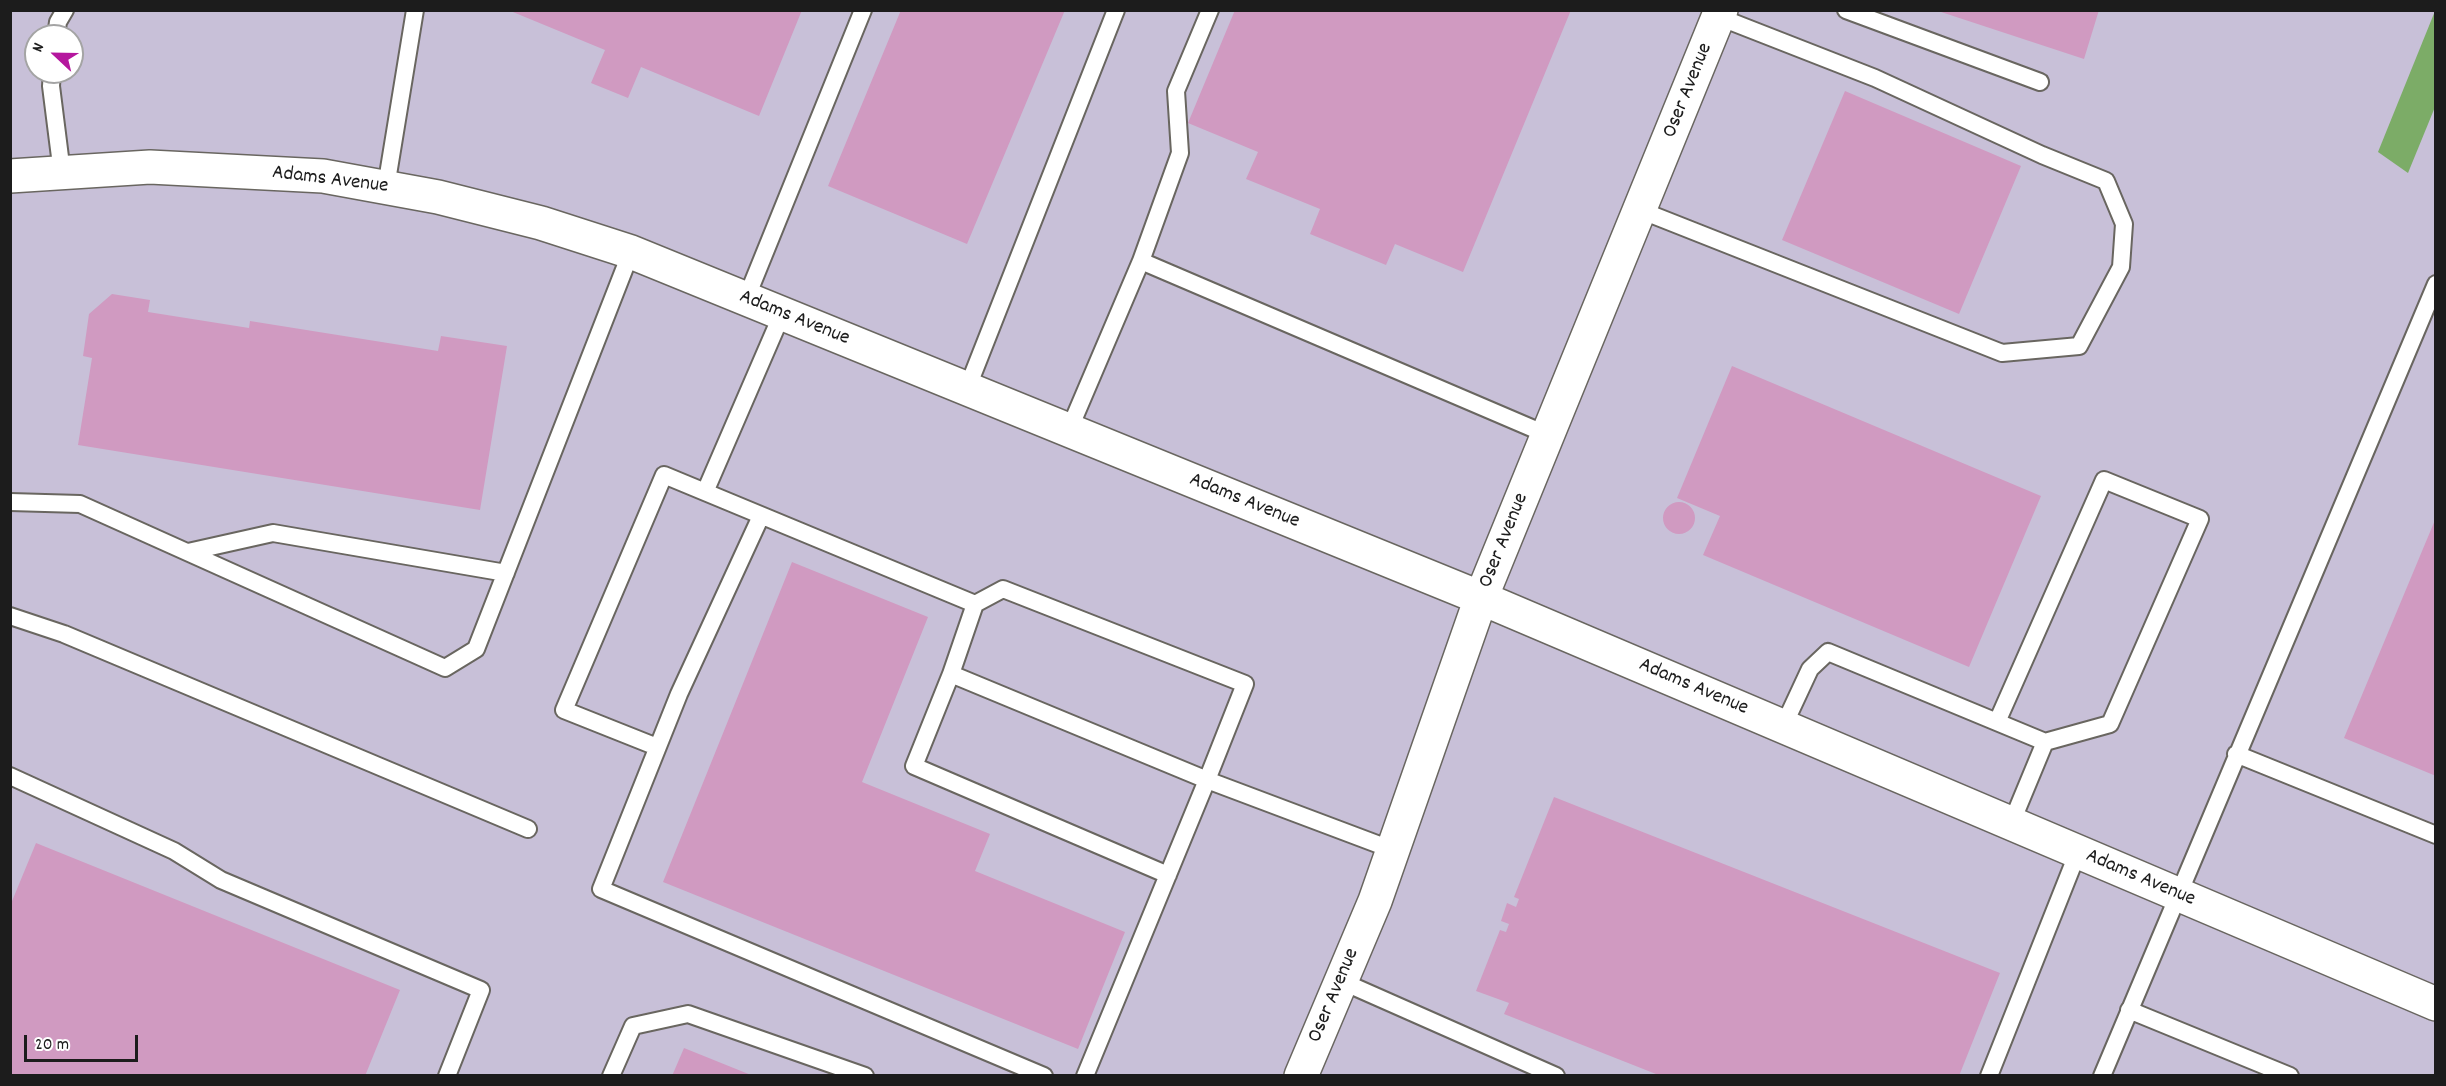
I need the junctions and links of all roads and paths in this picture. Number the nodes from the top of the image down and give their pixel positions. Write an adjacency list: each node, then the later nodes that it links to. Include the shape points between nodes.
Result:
1 (65, 10): 8 (lane)
2 (415, 10): 13 (lane)
3 (863, 10): 18 (lane)
4 (1116, 10): 20 (lane)
5 (1210, 10): 16 (lane, via 1176,91 1180,153)
6 (1846, 10): 9 (lane)
7 (1720, 14): 14 (street, Oser Avenue); 14 (lane, via 2106,181 2124,224 2121,267 2079,346 2002,353)
8 (58, 24)
9 (2040, 82)
10 (51, 84): 11 (lane)
11 (62, 173): 12 (street, Adams Avenue); 13 (street, Adams Avenue, via 150,167 323,176)
12 (10, 176)
13 (386, 187): 15 (street, Adams Avenue, via 542,223)
14 (1640, 210): 22 (street, Oser Avenue)
15 (631, 252): 18 (street, Adams Avenue); 27 (lane)
16 (1141, 261): 21 (lane); 22 (lane)
17 (2436, 284): 36 (lane)
18 (746, 299): 19 (street, Adams Avenue)
19 (782, 314): 20 (street, Adams Avenue); 23 (lane)
20 (967, 389): 21 (street, Adams Avenue)
21 (1069, 430): 28 (street, Adams Avenue)
22 (1548, 435): 28 (street, Oser Avenue)
23 (705, 492): 25 (lane); 35 (lane, via 664,475 564,710)
24 (10, 502): 26 (lane, via 81,504)
25 (761, 516): 29 (lane); 35 (lane)
26 (188, 552): 27 (lane, via 273,533); 27 (lane, via 444,668 476,649)
27 (506, 573)
28 (1481, 598): 33 (street, Adams Avenue); 42 (street, Oser Avenue)
29 (975, 604): 31 (lane); 38 (lane, via 1003,589 1245,684)
30 (10, 616): 40 (lane, via 64,634)
31 (951, 674): 38 (lane); 44 (lane, via 914,765)
32 (1997, 722): 33 (lane, via 1828,652 1810,669); 34 (lane); 34 (lane, via 2104,480 2200,519 2110,724)
33 (1783, 726): 39 (street, Adams Avenue)
34 (2045, 742): 39 (lane)
35 (657, 747): 52 (lane, via 601,889)
36 (2236, 754): 41 (lane); 45 (lane)
37 (10, 776): 49 (lane, via 174,850 221,880 481,990)
38 (1207, 780): 42 (lane); 44 (lane)
39 (2011, 824): 43 (street, Adams Avenue)
40 (528, 829)
41 (2436, 835)
42 (1393, 850): 46 (street, Oser Avenue)
43 (2078, 852): 45 (street, Adams Avenue); 56 (lane)
44 (1168, 875): 53 (lane)
45 (2177, 894): 47 (street, Adams Avenue); 48 (lane)
46 (1341, 981): 54 (street, Oser Avenue); 55 (lane)
47 (2436, 1004)
48 (2129, 1010): 57 (lane); 58 (lane)
49 (447, 1076)
50 (611, 1076): 51 (lane, via 633,1026 688,1014)
51 (865, 1076)
52 (1044, 1076)
53 (1085, 1076)
54 (1301, 1076)
55 (1556, 1076)
56 (1989, 1076)
57 (2102, 1076)
58 (2290, 1076)

